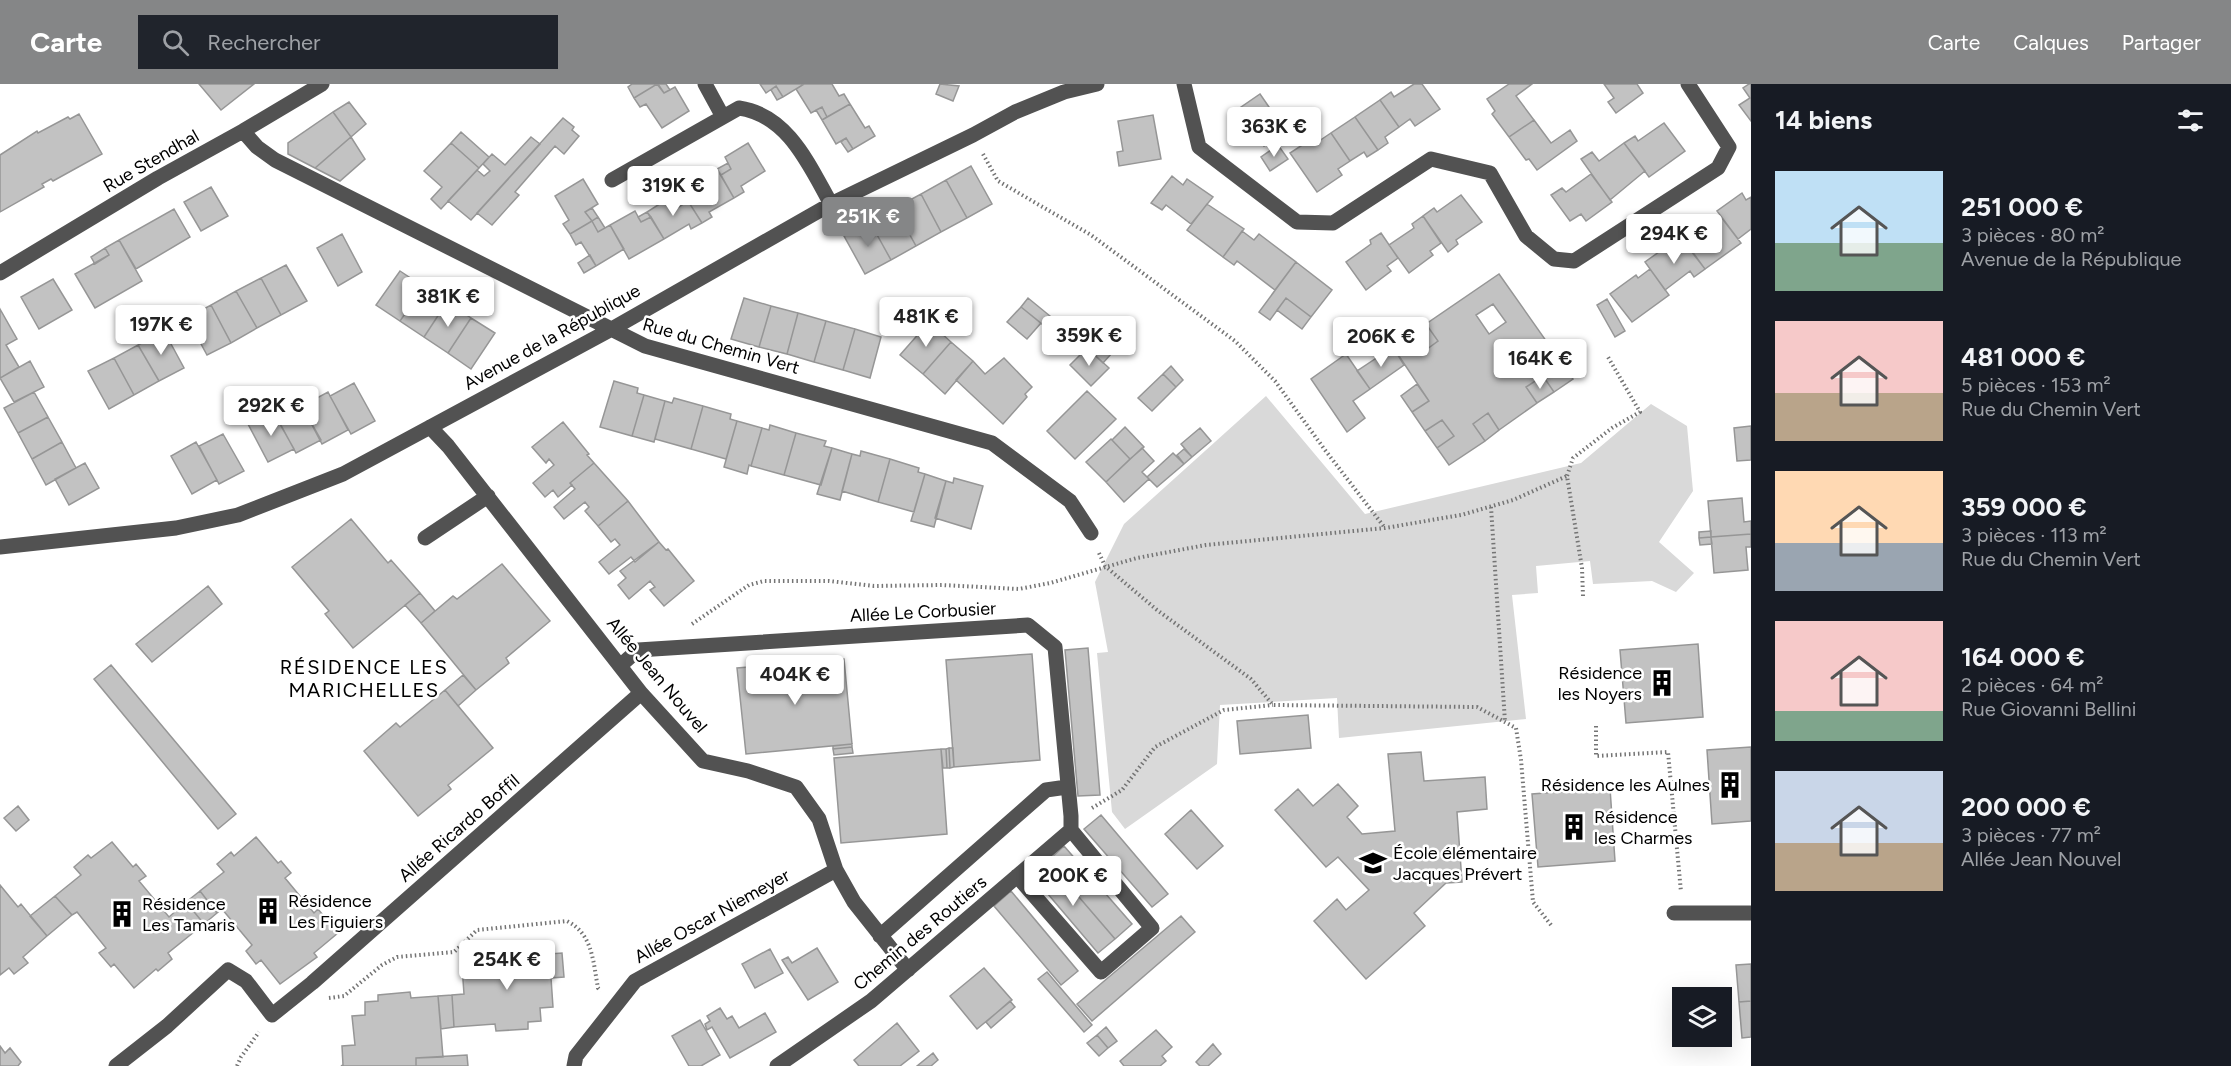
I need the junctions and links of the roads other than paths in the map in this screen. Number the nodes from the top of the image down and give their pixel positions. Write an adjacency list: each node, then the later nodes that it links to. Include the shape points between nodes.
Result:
1 (322, 84): 8 (street, Rue Stendhal)
2 (705, 84): 7 (street)
3 (1097, 84): 6 (street, Avenue de la République)
4 (1184, 84): 5 (street, via 1199,147 1297,222 1333,223 1431,159 1490,173 1526,236 1554,259 1574,261 1718,168 1729,147)
5 (1688, 84)
6 (1063, 88): 10 (street, Avenue de la République)
7 (723, 117): 9 (street); 10 (street, via 739,108 753,110 776,122 796,143)
8 (243, 131): 11 (street, Rue Stendhal); 12 (street, Rue du Chemin Vert, via 275,160)
9 (612, 180)
10 (831, 204): 12 (street, Avenue de la République)
11 (0, 273)
12 (610, 330): 13 (street, Avenue de la République); 15 (street, Rue du Chemin Vert, via 645,346 992,443 1070,501)
13 (430, 427): 14 (street, Allée Jean Nouvel); 17 (street, Avenue de la République, via 343,474 238,515 176,528)
14 (488, 496): 16 (street); 18 (street, Allée Jean Nouvel)
15 (1091, 533)
16 (425, 537)
17 (0, 548)
18 (621, 665): 19 (street, Allée Jean Nouvel); 20 (street, Allée Le Corbusier, via 638,650 1028,625 1056,647)
19 (642, 693): 22 (street, Allée Jean Nouvel, via 703,761 796,787 819,819); 29 (street, Allée Ricardo Boffil, via 272,1015 246,981 228,970)
20 (1067, 788): 21 (street, Allée Le Corbusier); 26 (street, Chemin des Routiers, via 1046,790)
21 (1071, 823): 23 (street, Chemin des Routiers); 23 (street, via 1152,928 1101,972)
22 (836, 870): 26 (street, Allée Jean Nouvel); 30 (street, Allée Oscar Niemeyer, via 635,981 576,1056)
23 (1017, 876): 27 (street, Chemin des Routiers)
24 (1678, 913): 25 (street)
25 (1751, 913)
26 (880, 936): 27 (street, Allée Jean Nouvel)
27 (908, 970): 28 (street, Chemin des Routiers)
28 (782, 1065)
29 (116, 1066)
30 (574, 1066)

